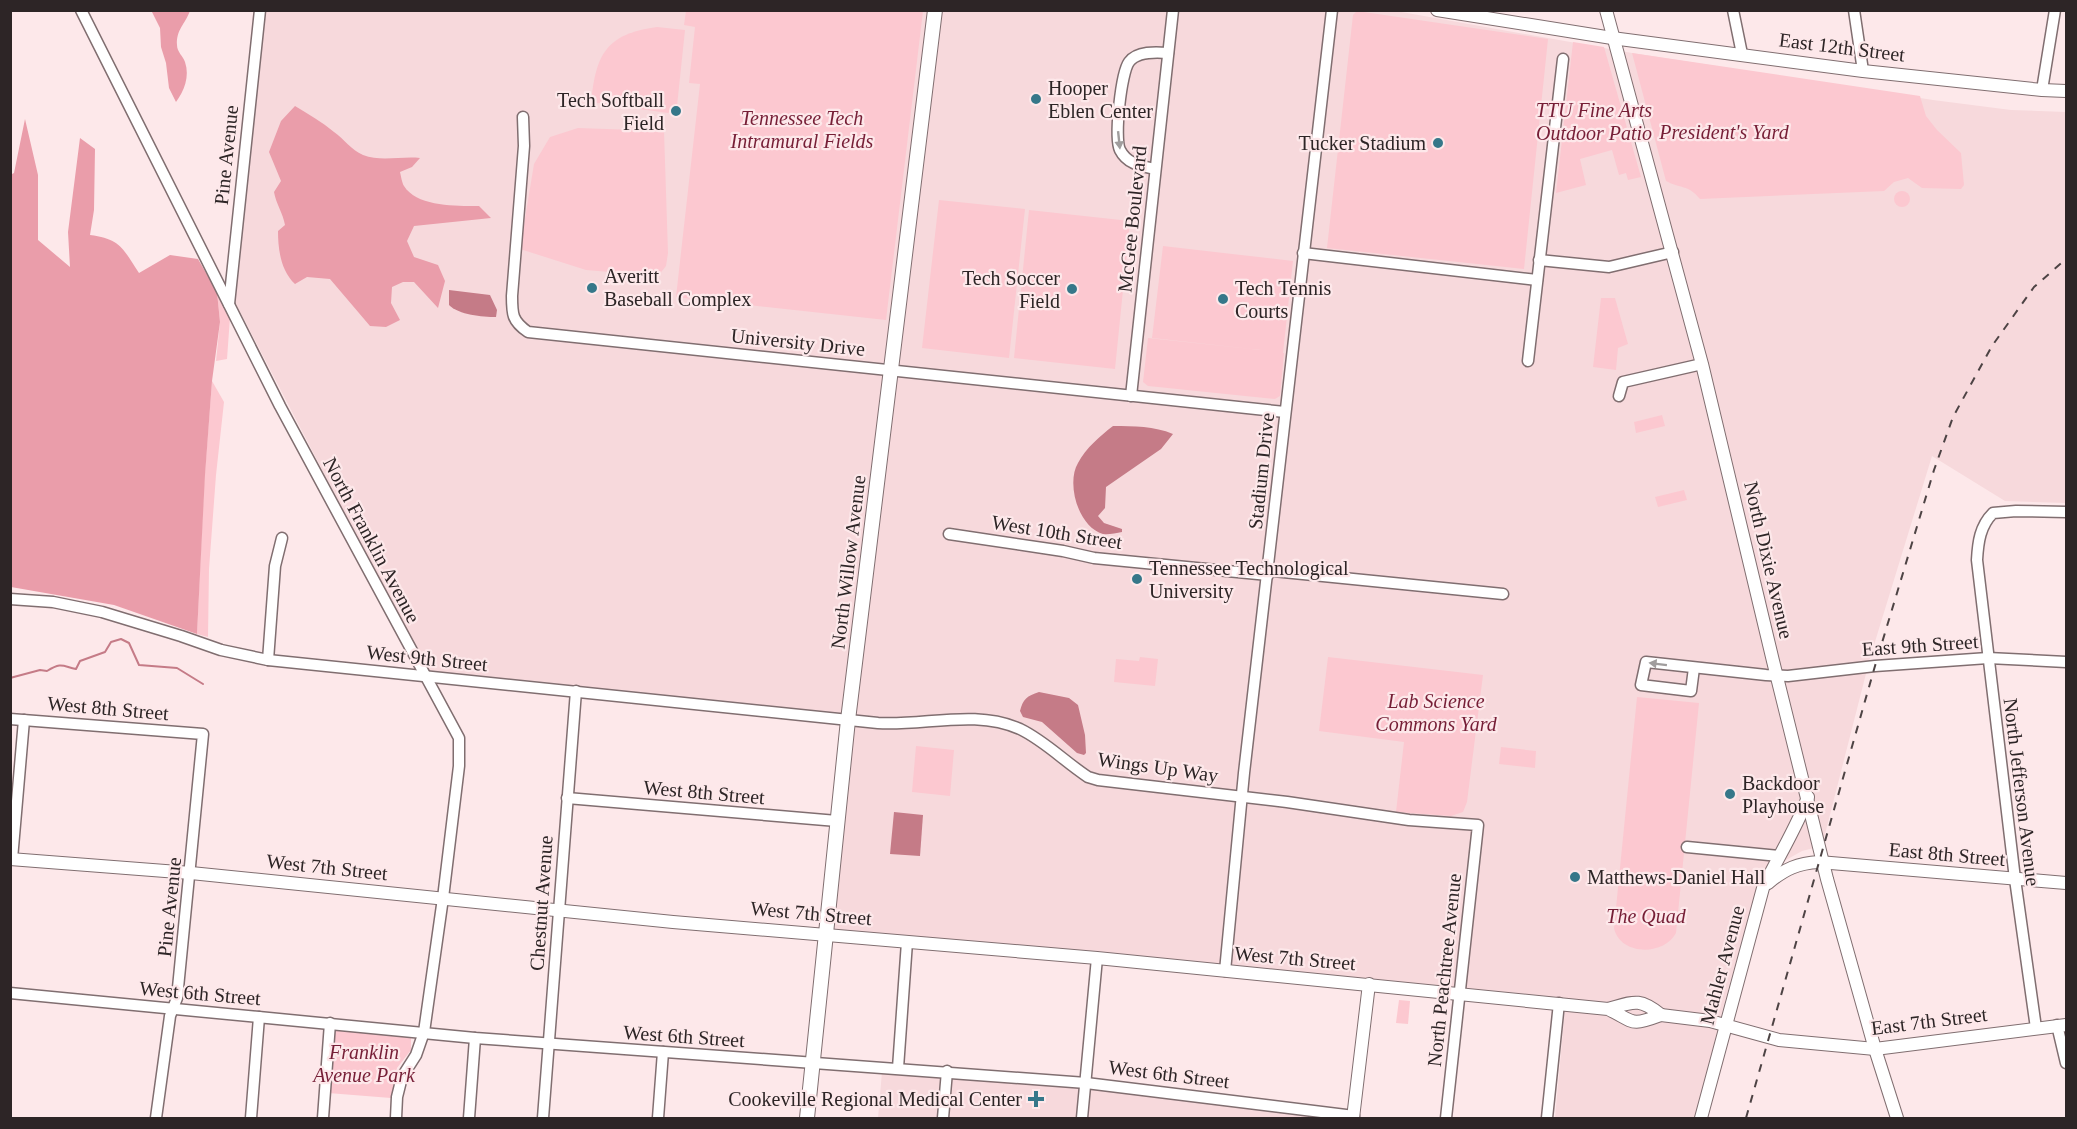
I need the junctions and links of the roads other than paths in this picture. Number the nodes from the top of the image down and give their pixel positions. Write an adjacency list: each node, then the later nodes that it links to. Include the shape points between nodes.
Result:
1 (81, 10): 25 (street, North Franklin Avenue)
2 (260, 10): 25 (street, Pine Avenue)
3 (935, 10): 28 (main road, North Willow Avenue)
4 (1173, 10): 13 (street, McGee Boulevard)
5 (1332, 10): 22 (street, Stadium Drive)
6 (1437, 10): 11 (street, East 12th Street)
7 (1606, 10): 12 (street, North Dixie Avenue)
8 (1732, 10): 14 (street)
9 (1854, 10): 16 (street)
10 (2055, 10): 17 (street)
11 (1482, 14): 12 (street, East 12th Street)
12 (1612, 38): 14 (street, East 12th Street); 21 (street, North Dixie Avenue)
13 (1168, 53): 20 (street, McGee Boulevard); 20 (street, one-way to 20, via 1140,54 1129,61 1124,73 1117,138 1120,149 1129,161)
14 (1742, 54): 16 (street, East 12th Street)
15 (1563, 59): 23 (street)
16 (1863, 70): 17 (street, East 12th Street)
17 (2043, 90): 18 (street, East 12th Street)
18 (2067, 91)
19 (523, 117): 28 (street, University Drive, via 512,296 518,326 547,335)
20 (1155, 169): 29 (street, McGee Boulevard)
21 (1673, 252): 23 (street, via 1609,267); 27 (street, North Dixie Avenue)
22 (1303, 253): 24 (street); 31 (street, Stadium Drive)
23 (1539, 260): 24 (street)
24 (1537, 280): 26 (street)
25 (229, 304): 42 (street, North Franklin Avenue)
26 (1528, 361)
27 (1702, 364): 30 (street, via 1623,382); 43 (street, North Dixie Avenue)
28 (891, 370): 29 (street, University Drive); 47 (main road, North Willow Avenue)
29 (1131, 396): 31 (street, University Drive)
30 (1619, 396)
31 (1285, 412): 35 (street, Stadium Drive)
32 (2067, 512): 38 (street, North Jefferson Avenue, via 1993,513 1984,522 1977,560)
33 (948, 534): 35 (street, West 10th Street, via 1094,558)
34 (282, 538): 39 (street, via 275,566)
35 (1270, 573): 36 (street, West 10th Street); 49 (street, Stadium Drive)
36 (1503, 594)
37 (10, 599): 39 (street, West 9th Street, via 53,602 102,612 221,650)
38 (1988, 658): 40 (street, East 9th Street); 43 (street, East 9th Street); 61 (street, North Jefferson Avenue)
39 (268, 660): 42 (street, West 9th Street)
40 (2067, 662)
41 (1694, 668): 41 (street, East 9th Street, one-way to 41, via 1644,662 1641,685 1691,691); 43 (street, East 9th Street)
42 (425, 676): 44 (street, West 9th Street); 64 (street, North Franklin Avenue, via 459,738)
43 (1777, 676): 50 (street, North Dixie Avenue)
44 (576, 691): 47 (street, West 9th Street); 51 (street, Chestnut Avenue)
45 (10, 718): 46 (street, West 8th Street)
46 (24, 720): 48 (street, West 8th Street); 57 (street)
47 (848, 720): 49 (street, Wings Up Way, via 902,725 949,719 995,721 1036,738 1088,777); 52 (main road, North Willow Avenue)
48 (203, 734): 60 (street, Pine Avenue)
49 (1242, 796): 53 (street, Wings Up Way, via 1409,820); 69 (street, Stadium Drive)
50 (1808, 797): 54 (street, North Dixie Avenue); 56 (street)
51 (567, 798): 52 (street, West 8th Street); 65 (street, Chestnut Avenue)
52 (837, 821): 66 (main road, North Willow Avenue)
53 (1478, 825): 71 (street, North Peachtree Avenue)
54 (1817, 836): 58 (street, North Dixie Avenue); 59 (street, via 1815,854)
55 (1687, 847): 56 (street)
56 (1779, 856): 63 (street)
57 (11, 859): 60 (street, West 7th Street)
58 (1824, 863): 59 (street, Mahler Avenue); 61 (street, East 8th Street); 85 (street, North Dixie Avenue)
59 (1790, 867): 63 (street, Mahler Avenue)
60 (191, 873): 64 (street, West 7th Street); 74 (street, Pine Avenue)
61 (2015, 879): 62 (street, East 8th Street); 81 (street, North Jefferson Avenue)
62 (2067, 883)
63 (1763, 888): 79 (street, Mahler Avenue)
64 (443, 898): 65 (street, West 7th Street); 82 (street, North Franklin Avenue)
65 (559, 910): 66 (street, West 7th Street); 84 (street, Chestnut Avenue)
66 (827, 934): 67 (street, West 7th Street); 88 (main road, North Willow Avenue)
67 (907, 942): 68 (street, West 7th Street); 89 (street)
68 (1097, 958): 69 (street, West 7th Street); 91 (street)
69 (1225, 971): 70 (street, West 7th Street)
70 (1369, 984): 71 (street, West 7th Street); 92 (street)
71 (1460, 993): 73 (street, West 7th Street); 103 (street, North Peachtree Avenue)
72 (11, 994): 74 (street, West 6th Street)
73 (1559, 1003): 75 (street, West 7th Street); 104 (street)
74 (174, 1008): 77 (street, West 6th Street); 93 (street, Pine Avenue)
75 (1608, 1008): 76 (street, West 7th Street, via 1639,1002); 76 (street, West 7th Street, via 1630,1022 1646,1022)
76 (1660, 1015): 79 (street, West 7th Street)
77 (259, 1017): 78 (street, West 6th Street); 94 (street)
78 (330, 1023): 82 (street, West 6th Street); 95 (street)
79 (1726, 1025): 85 (street, East 7th Street, via 1779,1040); 105 (street, Mahler Avenue)
80 (2062, 1025): 81 (street, East 7th Street); 87 (street)
81 (2036, 1028): 85 (street, East 7th Street)
82 (424, 1032): 83 (street, West 6th Street); 96 (street, North Franklin Avenue, via 402,1077)
83 (476, 1038): 84 (street, West 6th Street); 97 (street)
84 (549, 1043): 86 (street, West 6th Street); 98 (street, Chestnut Avenue)
85 (1875, 1049): 106 (street, North Dixie Avenue)
86 (663, 1052): 88 (street, West 6th Street); 99 (street)
87 (2067, 1063)
88 (813, 1064): 89 (street, West 6th Street); 100 (main road, North Willow Avenue)
89 (898, 1068): 90 (street, West 6th Street)
90 (947, 1071): 91 (street, West 6th Street); 101 (street)
91 (1086, 1083): 92 (street, West 6th Street); 102 (street)
92 (1353, 1117)
93 (156, 1119)
94 (251, 1119)
95 (323, 1119)
96 (396, 1119)
97 (469, 1119)
98 (543, 1119)
99 (658, 1119)
100 (807, 1119)
101 (944, 1119)
102 (1082, 1119)
103 (1446, 1119)
104 (1547, 1119)
105 (1701, 1119)
106 (1897, 1119)

